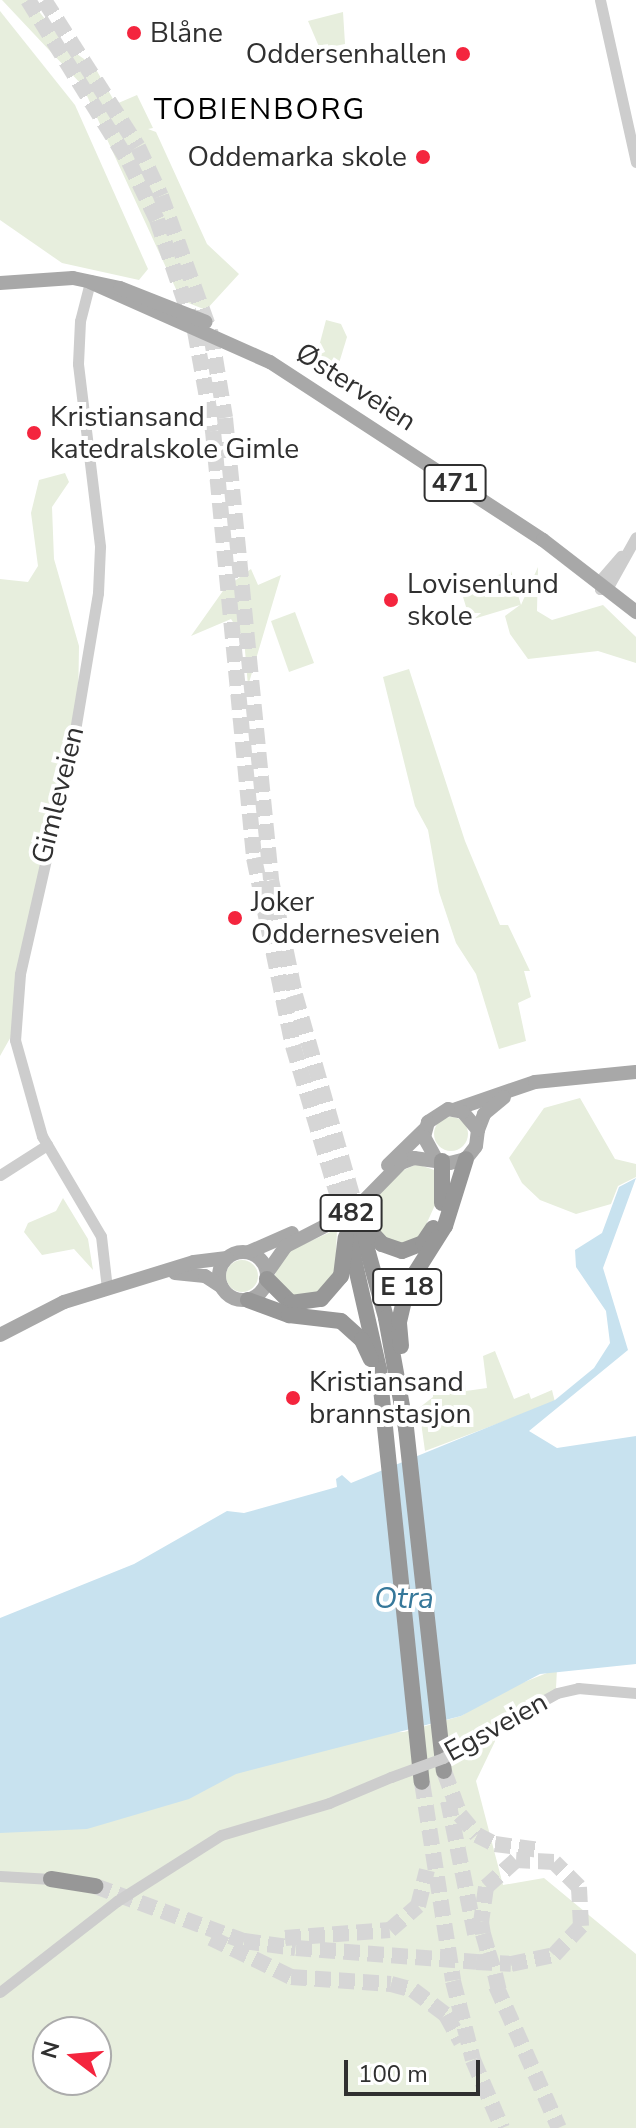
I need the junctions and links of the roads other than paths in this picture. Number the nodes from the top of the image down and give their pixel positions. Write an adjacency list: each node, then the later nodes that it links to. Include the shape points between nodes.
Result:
1 (600, 0): 2 (street)
2 (636, 162)
3 (90, 282): 4 (main road, 471, via 64,277); 6 (main road, Østerveien / 471, via 183,312 247,348); 14 (street, Gimleveien, via 80,321 78,364 100,547 98,593 74,736 20,974 15,1024 20,1069)
4 (0, 283)
5 (635, 539): 6 (street)
6 (600, 583): 7 (main road, Østerveien / 471); 8 (main road, Østerveien / 471)
7 (636, 612)
8 (636, 624)
9 (636, 1072): 10 (main road, 482)
10 (618, 1075): 11 (main road, 482, via 535,1082); 13 (main road, 482, via 517,1092 493,1104)
11 (456, 1109): 12 (main road, 482, via 440,1111); 13 (main road, via 470,1116)
12 (425, 1129): 15 (main road, via 426,1145); 19 (main road, 482, via 351,1206)
13 (478, 1130): 16 (main road, 482, via 476,1146)
14 (50, 1150): 17 (street); 24 (street, Gimleveien, via 95,1223 104,1247)
15 (439, 1159): 16 (main road, 482); 18 (highway, E 18, via 444,1199 423,1243 395,1250); 22 (main road, 482, via 401,1163 354,1211 286,1246)
16 (466, 1159): 27 (highway, E 18, via 445,1226 404,1297 399,1333)
17 (0, 1175)
18 (352, 1220): 22 (highway, E 18, via 341,1276 321,1299 291,1303); 27 (highway, E 18, via 386,1318); 28 (highway, E 18)
19 (249, 1252): 20 (main road, 482); 22 (main road, via 263,1261)
20 (227, 1258): 21 (main road, 482, via 194,1262); 23 (main road, via 219,1272)
21 (167, 1273): 23 (main road, 482, via 193,1273); 24 (main road, 482)
22 (267, 1276): 25 (main road, 482, via 262,1291)
23 (222, 1287): 25 (main road, 482, via 232,1298)
24 (107, 1289): 26 (main road, 482, via 64,1302)
25 (248, 1300): 28 (highway, E 18, via 289,1315 334,1318 356,1332 370,1357)
26 (0, 1335)
27 (406, 1428): 30 (highway, E 18)
28 (385, 1435): 31 (highway, E 18)
29 (636, 1693): 35 (street, Egsveien, bridge, via 578,1688 557,1693 443,1758 329,1803 221,1835 117,1901)
30 (444, 1771)
31 (422, 1782)
32 (0, 1876): 33 (street)
33 (51, 1879): 34 (highway)
34 (94, 1889)
35 (0, 1992)

